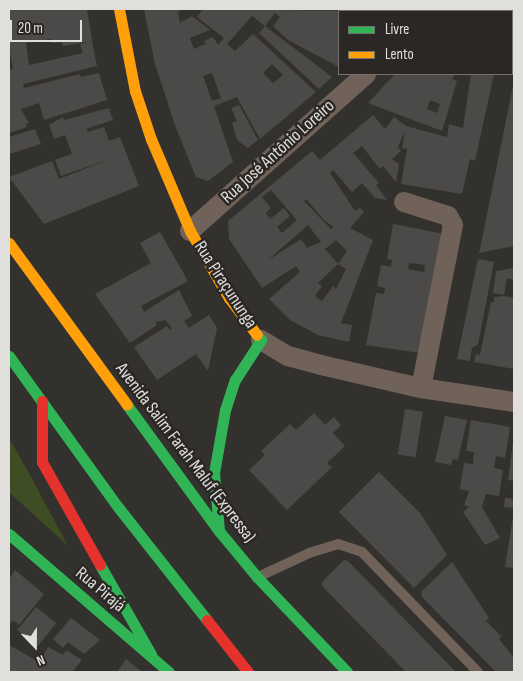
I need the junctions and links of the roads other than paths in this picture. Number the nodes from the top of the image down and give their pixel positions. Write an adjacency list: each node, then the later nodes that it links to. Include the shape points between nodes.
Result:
1 (119, 9): 4 (main road, Rua Piraçununga, via 135,91 151,139)
2 (365, 75): 4 (street, Rua José Antônio Loreiro)
3 (404, 202): 8 (street, via 448,216 453,224)
4 (190, 230): 6 (main road, Rua Piraçununga, via 229,298)
5 (9, 243): 11 (main road, Avenida Salim Farah Maluf (Expressa))
6 (262, 340): 8 (street, Rua Piraçununga, via 288,356); 11 (main road, via 247,357 225,410 214,473)
7 (9, 356): 9 (main road)
8 (421, 388): 10 (street, Rua Piraçununga)
9 (42, 402): 14 (main road, via 42,462); 16 (main road, via 118,507)
10 (514, 402)
11 (219, 531): 13 (main road, Avenida Salim Farah Maluf (Expressa))
12 (9, 534): 14 (main road, Rua Pirajá)
13 (257, 577): 17 (main road, Avenida Salim Farah Maluf (Expressa)); 18 (lane, via 309,553 338,544 362,552)
14 (151, 654): 15 (main road, Rua Pirajá)
15 (169, 672)
16 (248, 672)
17 (347, 672)
18 (478, 672)

